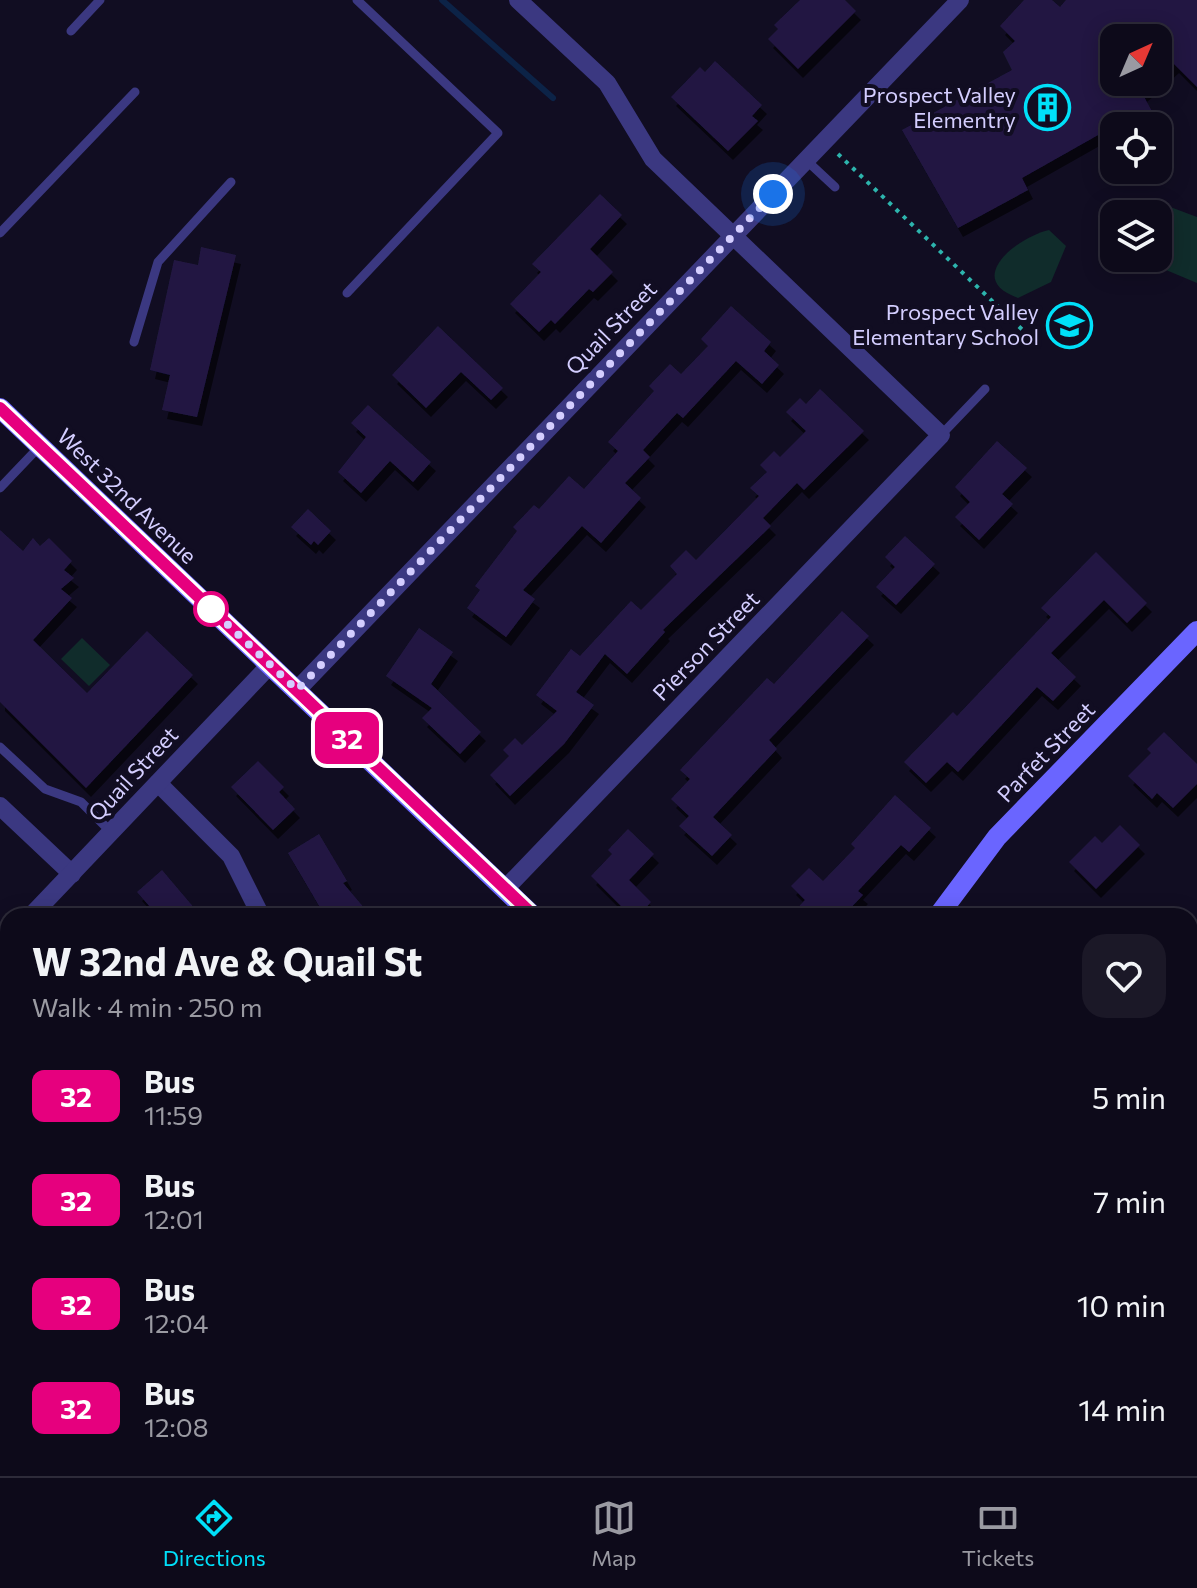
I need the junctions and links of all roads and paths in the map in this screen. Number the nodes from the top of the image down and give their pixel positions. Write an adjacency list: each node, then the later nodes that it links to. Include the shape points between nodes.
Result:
1 (100, 0): 5 (lane)
2 (357, 0): 13 (lane, via 498,133)
3 (518, 0): 12 (street, via 607,83 653,159)
4 (960, 0): 7 (street, Quail Street)
5 (71, 31)
6 (135, 92): 11 (lane)
7 (825, 141): 8 (street, Quail Street); 14 (path)
8 (806, 160): 10 (lane); 12 (street, Quail Street)
9 (231, 182): 15 (lane, via 158,262)
10 (835, 187)
11 (0, 233)
12 (733, 236): 18 (street); 23 (street, Quail Street)
13 (347, 293)
14 (1031, 338)
15 (134, 342)
16 (985, 389): 18 (lane)
17 (0, 408): 19 (street, West 32nd Avenue)
18 (941, 435): 29 (street, Pierson Street)
19 (40, 446): 20 (lane); 22 (street, West 32nd Avenue)
20 (0, 488)
21 (1197, 631): 33 (street, Parfet Street, via 997,837)
22 (270, 665): 23 (street, West 32nd Avenue); 25 (street, Quail Street)
23 (297, 690): 29 (street, West 32nd Avenue)
24 (0, 747): 27 (lane, via 45,789 81,802)
25 (158, 783): 27 (street, Quail Street); 31 (street, via 231,856)
26 (0, 806): 28 (street)
27 (111, 832): 28 (street, Quail Street)
28 (72, 874): 30 (street, Quail Street)
29 (505, 889): 32 (street, West 32nd Avenue)
30 (39, 908)
31 (257, 908)
32 (525, 908)
33 (944, 908)

